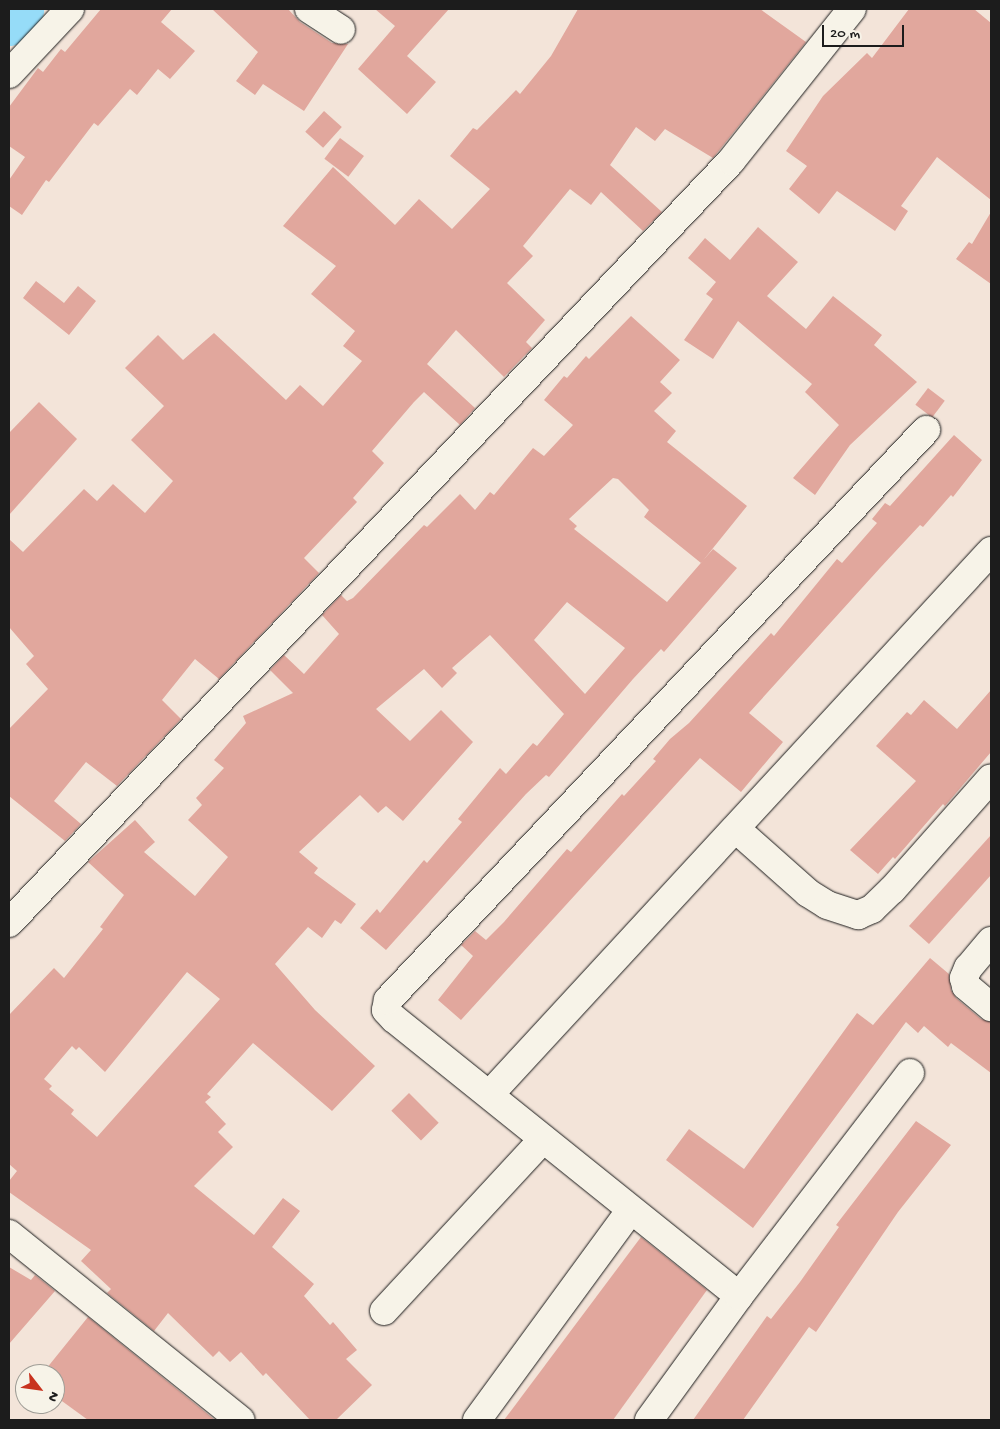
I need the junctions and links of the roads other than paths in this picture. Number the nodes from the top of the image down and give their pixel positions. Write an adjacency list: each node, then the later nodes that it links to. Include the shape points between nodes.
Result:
1 (70, 9): 5 (street)
2 (309, 9): 4 (street)
3 (852, 9): 10 (street, via 731,160)
4 (341, 30)
5 (9, 74)
6 (926, 430): 14 (street, via 388,1000 386,1010 394,1019)
7 (991, 551): 9 (street)
8 (991, 778): 9 (street, via 892,890 872,909 858,915 827,905 808,893)
9 (736, 829): 14 (street)
10 (9, 923)
11 (991, 941): 12 (street, via 968,968 964,978 966,986)
12 (991, 1007)
13 (910, 1073): 18 (street)
14 (490, 1094): 15 (street)
15 (543, 1139): 16 (street); 19 (street)
16 (630, 1211): 18 (street); 21 (street)
17 (9, 1234): 20 (street)
18 (739, 1296): 22 (street)
19 (384, 1311)
20 (240, 1420)
21 (477, 1420)
22 (649, 1420)

